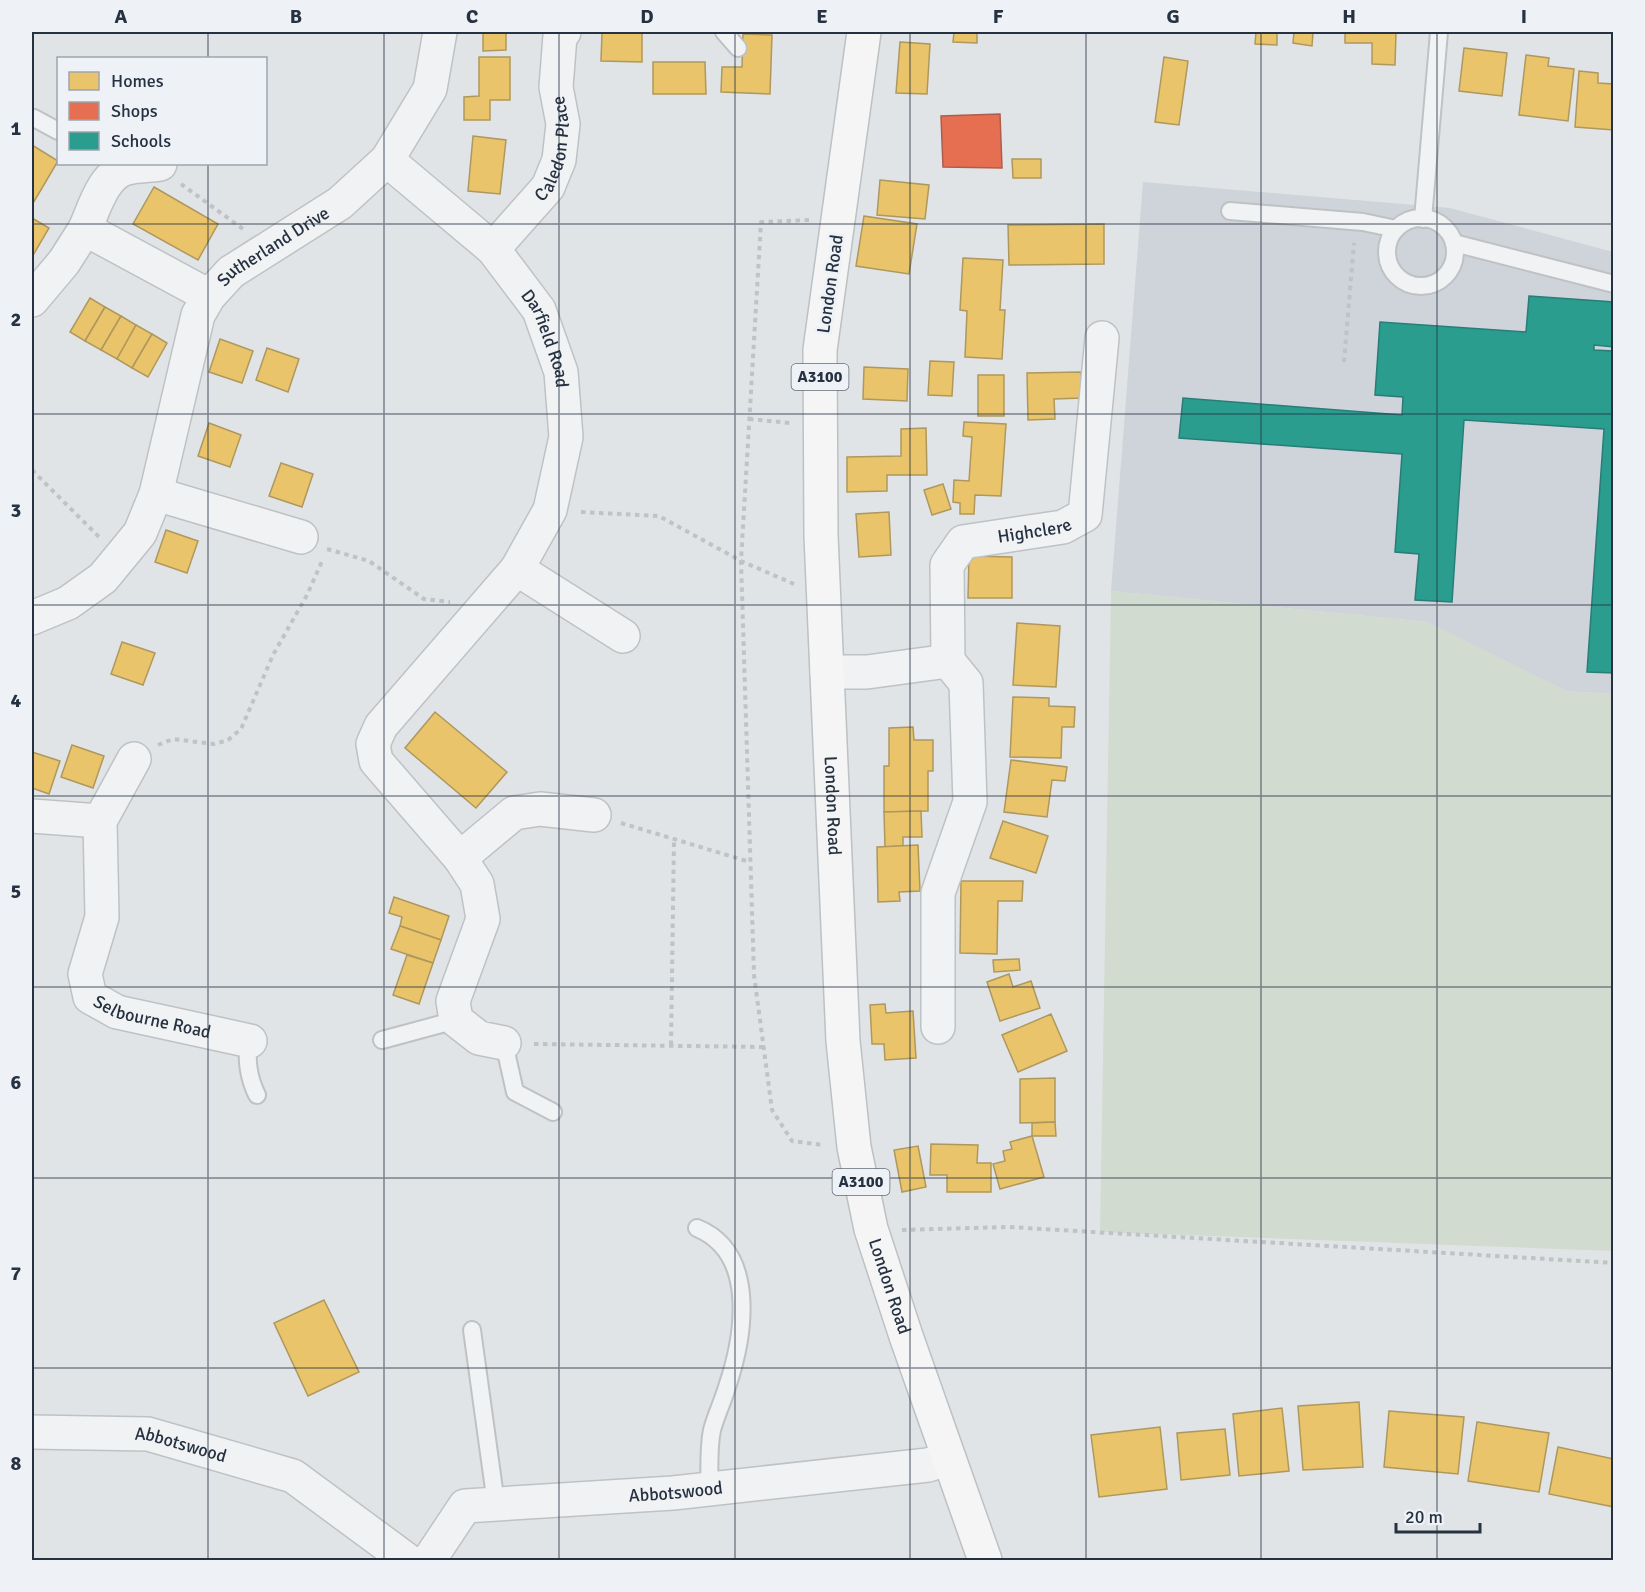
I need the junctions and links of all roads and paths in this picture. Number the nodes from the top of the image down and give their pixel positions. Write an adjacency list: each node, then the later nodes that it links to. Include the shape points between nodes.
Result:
1 (440, 32): 9 (street, Sutherland Drive, via 430,89)
2 (564, 32): 19 (street, Caledon Place, via 560,36 556,87 563,124 559,160 548,187)
3 (724, 32): 6 (lane)
4 (864, 32): 14 (main road, London Road / A3100)
5 (1439, 32): 13 (lane)
6 (738, 48)
7 (34, 118): 8 (lane)
8 (57, 130)
9 (387, 160): 19 (street, Darfield Road); 20 (street, Sutherland Drive, via 340,203)
10 (116, 167): 11 (street); 16 (street)
11 (170, 172): 20 (path, via 184,189 240,225)
12 (1230, 211): 15 (lane)
13 (1423, 219): 17 (lane, via 1411,220); 18 (lane, via 1443,226)
14 (838, 223): 26 (path, via 817,219 761,222); 27 (main road, London Road / A3100, via 820,350)
15 (1376, 225): 17 (lane); 25 (path, via 1352,245)
16 (85, 229): 22 (street); 23 (street)
17 (1396, 229): 18 (lane, via 1389,244 1389,262 1396,275 1411,285 1428,286 1443,278 1453,265)
18 (1454, 243): 21 (lane)
19 (493, 249): 30 (street, Darfield Road, via 539,310 561,372 566,437)
20 (260, 254): 22 (street, Sutherland Drive, via 231,272)
21 (1614, 284)
22 (209, 296): 29 (street, Sutherland Drive, via 198,315)
23 (32, 300)
24 (1102, 338): 39 (street, Highclere, via 1085,515 1064,527 963,542 947,565)
25 (1344, 362)
26 (749, 419): 27 (path); 33 (path)
27 (819, 426): 35 (main road, London Road / A3100)
28 (32, 470): 32 (path)
29 (156, 494): 31 (street); 32 (street, Sutherland Drive, via 140,533)
30 (550, 510): 33 (path, via 659,516); 34 (street, Darfield Road)
31 (301, 537)
32 (120, 558): 37 (street, Sutherland Drive, via 103,578 68,603)
33 (741, 561): 35 (path); 47 (path)
34 (517, 569): 36 (street, Darfield Road); 38 (street)
35 (823, 599): 40 (main road, London Road / A3100)
36 (476, 617): 41 (path, via 454,603 424,598 369,561 327,549 307,595 273,655 241,729 228,740 214,744 173,739); 46 (street, Darfield Road, via 381,726 373,744 376,761)
37 (32, 618)
38 (623, 636)
39 (948, 661): 40 (street, via 867,672); 49 (street, via 966,683 970,802 938,893)
40 (826, 672): 57 (main road, London Road / A3100, via 843,1041)
41 (134, 759): 44 (street, Selbourne Road)
42 (594, 815): 45 (path); 46 (street, via 540,809 514,813)
43 (32, 816): 44 (street)
44 (100, 821): 51 (street, Selbourne Road, via 102,917 85,974 90,997 117,1012)
45 (674, 839): 47 (path); 53 (path)
46 (460, 858): 48 (street, Darfield Road, via 477,884 483,919 453,1001)
47 (750, 861): 54 (path, via 754,975)
48 (456, 1020): 50 (lane); 52 (street, via 479,1038)
49 (938, 1027)
50 (382, 1040)
51 (250, 1041): 55 (lane, via 249,1074)
52 (504, 1043): 53 (path); 56 (lane, via 514,1092)
53 (671, 1045): 54 (path)
54 (764, 1047): 57 (path, via 772,1110 792,1141)
55 (257, 1095)
56 (553, 1112)
57 (854, 1147): 59 (main road, London Road / A3100)
58 (697, 1228): 64 (lane, via 722,1246 731,1260 742,1297 734,1362 713,1428)
59 (871, 1228): 60 (path, via 1009,1227); 63 (main road, London Road / A3100)
60 (1614, 1263)
61 (472, 1330): 65 (lane)
62 (32, 1432): 66 (street, Abbotswood, via 148,1434 293,1476)
63 (949, 1458): 64 (street, Abbotswood, via 928,1465); 68 (main road, London Road / A3100)
64 (709, 1490): 65 (street, Abbotswood)
65 (496, 1504): 67 (street, Abbotswood, via 465,1506)
66 (407, 1560)
67 (429, 1560)
68 (985, 1560)

